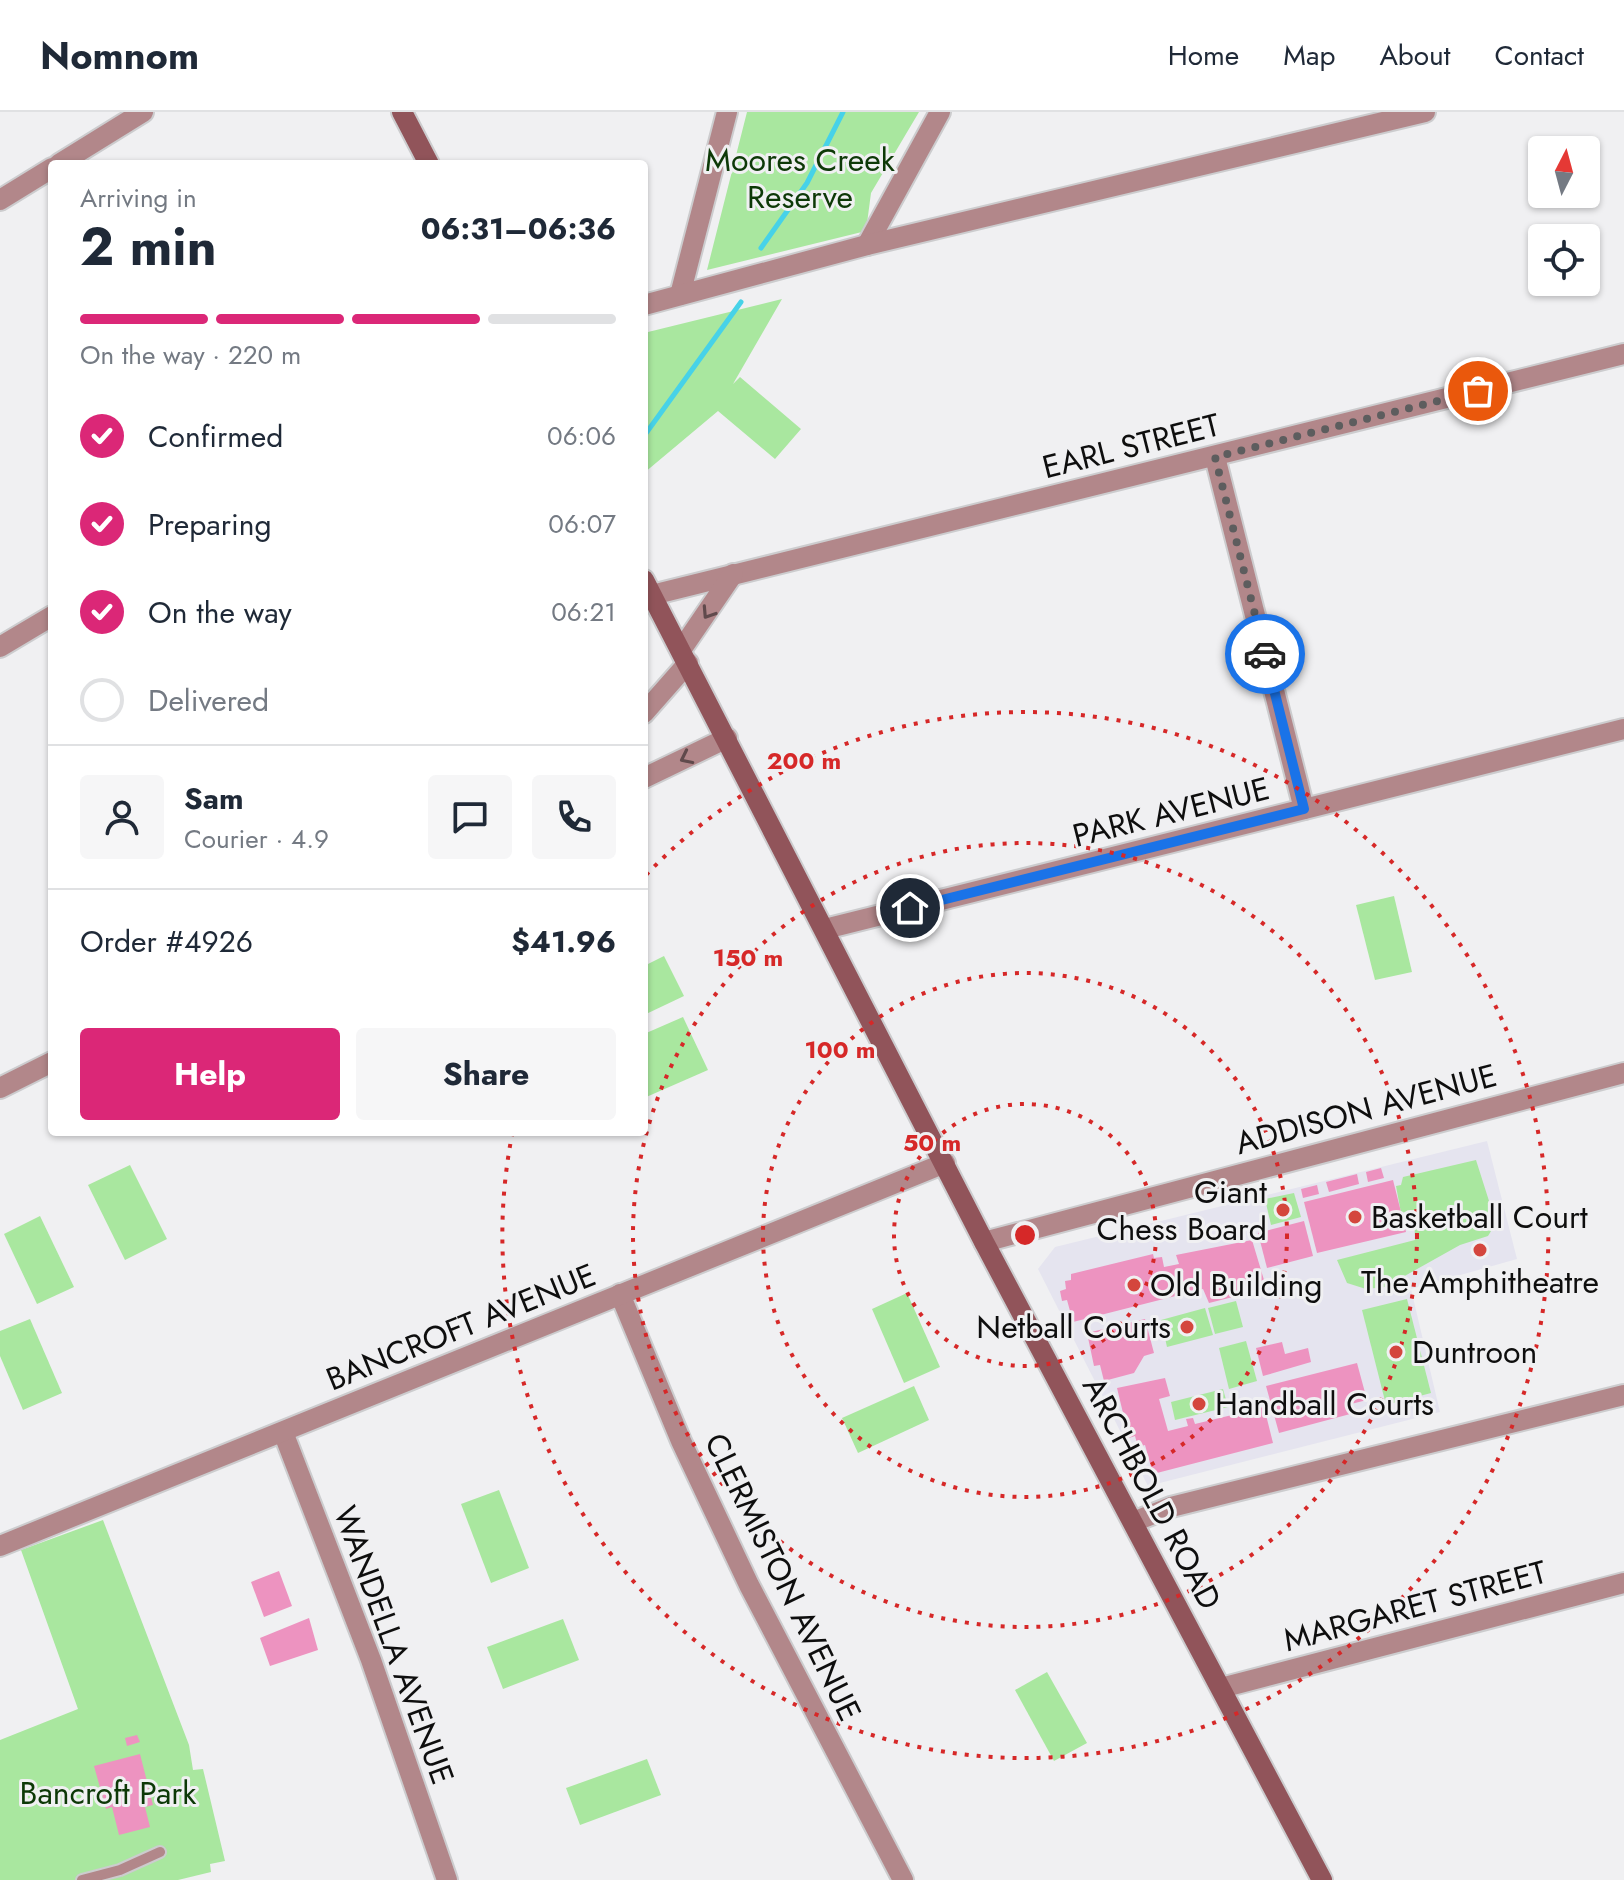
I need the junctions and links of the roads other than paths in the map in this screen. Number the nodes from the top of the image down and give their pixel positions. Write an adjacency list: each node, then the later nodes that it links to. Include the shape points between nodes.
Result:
1 (143, 112): 6 (street)
2 (402, 112): 7 (main road)
3 (727, 112): 11 (street)
4 (940, 112): 10 (street)
5 (1425, 112): 10 (street)
6 (65, 160)
7 (427, 160)
8 (48, 170): 9 (street)
9 (0, 200)
10 (867, 245): 11 (street)
11 (680, 295): 12 (street)
12 (648, 304)
13 (1624, 354): 14 (street, EARL STREET)
14 (1215, 457): 15 (street, EARL STREET); 24 (street)
15 (733, 574): 16 (street, EARL STREET); 19 (street, one-way to 19)
16 (648, 587): 19 (main road, ARCHBOLD ROAD)
17 (48, 618): 18 (street)
18 (0, 647)
19 (684, 657): 20 (street); 22 (main road, ARCHBOLD ROAD)
20 (648, 707)
21 (1624, 729): 24 (street, PARK AVENUE)
22 (727, 738): 23 (street, one-way to 23); 25 (main road, ARCHBOLD ROAD)
23 (648, 776)
24 (1304, 809): 25 (street, PARK AVENUE)
25 (825, 929): 29 (main road, ARCHBOLD ROAD)
26 (48, 1064): 28 (street)
27 (1624, 1073): 30 (street, ADDISON AVENUE)
28 (0, 1088)
29 (945, 1163): 30 (main road, ARCHBOLD ROAD); 31 (street, BANCROFT AVENUE)
30 (984, 1242): 34 (main road, ARCHBOLD ROAD)
31 (620, 1294): 33 (street, BANCROFT AVENUE); 41 (street, CLERMISTON AVENUE, via 749,1585)
32 (1624, 1395): 34 (street, via 1171,1507)
33 (283, 1432): 35 (street, BANCROFT AVENUE); 40 (street, WANDELLA AVENUE, via 371,1660)
34 (1133, 1522): 37 (main road, ARCHBOLD ROAD)
35 (0, 1546)
36 (1624, 1583): 37 (street, MARGARET STREET)
37 (1221, 1688): 42 (main road, ARCHBOLD ROAD)
38 (160, 1852): 39 (lane)
39 (82, 1880)
40 (447, 1880)
41 (903, 1880)
42 (1322, 1880)

